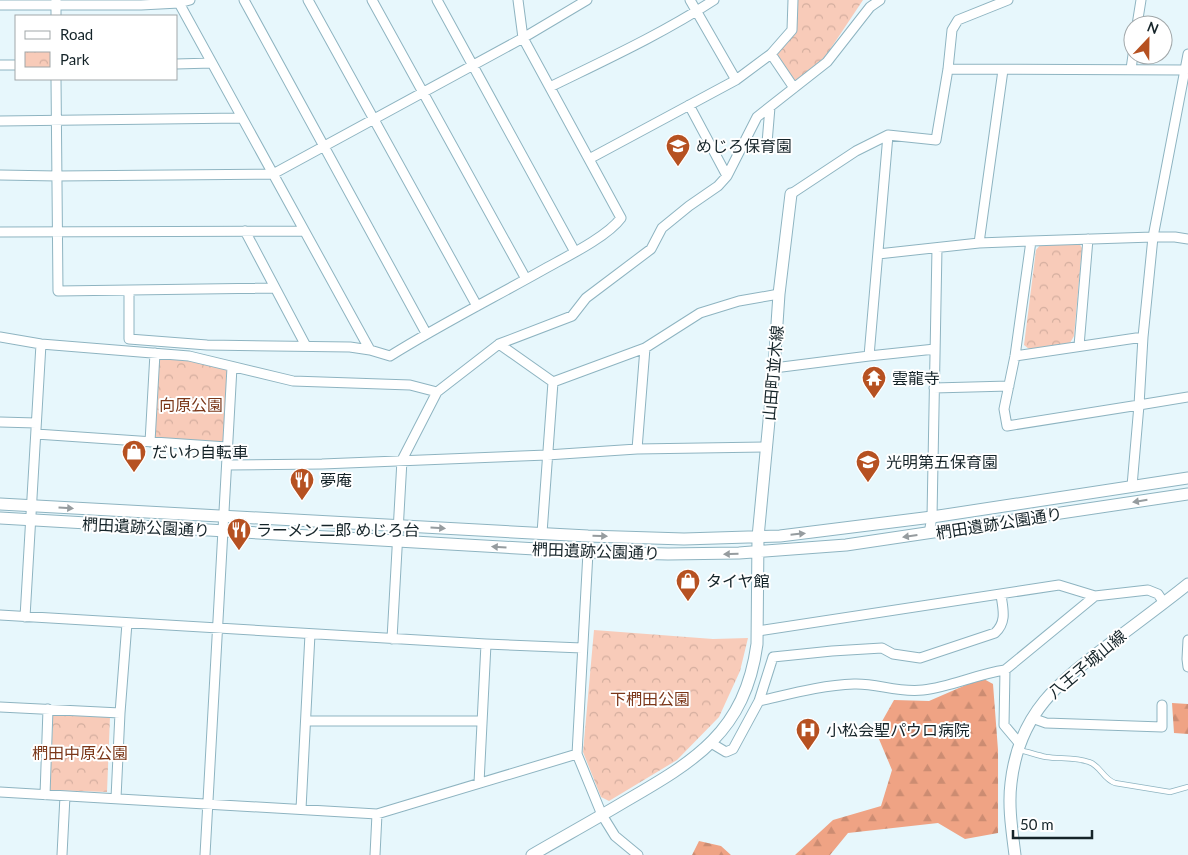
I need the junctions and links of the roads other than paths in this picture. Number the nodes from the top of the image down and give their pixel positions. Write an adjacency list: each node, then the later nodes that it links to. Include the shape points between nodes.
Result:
1 (190, 0): 16 (street)
2 (244, 0): 48 (street)
3 (308, 0): 43 (street)
4 (372, 0): 39 (street)
5 (437, 0): 29 (street)
6 (518, 0): 22 (street)
7 (587, 0): 22 (street)
8 (690, 0): 19 (street)
9 (714, 0): 19 (street)
10 (793, 0): 23 (street, via 792,30)
11 (880, 0): 38 (street, via 870,7 827,62)
12 (981, 0): 18 (street)
13 (1008, 0): 18 (street)
14 (1141, 0): 21 (street)
15 (56, 2): 16 (street); 17 (street); 20 (street)
16 (179, 3): 26 (street)
17 (0, 5)
18 (985, 9): 31 (street, via 958,20 952,30)
19 (697, 11): 36 (street); 37 (street)
20 (56, 15)
21 (1139, 15)
22 (523, 38): 29 (street); 37 (street)
23 (771, 54): 36 (street); 38 (street)
24 (1188, 54): 34 (street)
25 (178, 64): 26 (street)
26 (212, 64): 42 (street)
27 (0, 65): 28 (street)
28 (15, 65)
29 (473, 65): 39 (street); 65 (street)
30 (1132, 65): 32 (street)
31 (948, 69): 33 (street); 46 (street, via 936,140)
32 (1131, 69): 33 (street); 34 (street)
33 (1003, 70): 63 (street)
34 (1185, 70): 59 (street)
35 (56, 80): 45 (street)
36 (736, 80): 40 (street)
37 (550, 87): 49 (street)
38 (794, 88): 41 (street)
39 (423, 92): 43 (street); 67 (street)
40 (689, 105): 49 (street); 53 (street)
41 (770, 107): 47 (street); 53 (street, via 757,117)
42 (242, 118): 45 (street); 50 (street)
43 (373, 118): 48 (street); 71 (street)
44 (0, 121): 45 (street)
45 (57, 121): 52 (street)
46 (888, 135): 54 (street, via 856,151); 66 (street)
47 (768, 143)
48 (324, 146): 50 (street); 72 (street)
49 (589, 159): 65 (street, via 621,218 616,225)
50 (273, 174): 52 (street); 56 (street)
51 (0, 175): 52 (street)
52 (57, 176): 58 (street)
53 (727, 176): 76 (street, via 662,228 651,249 586,298 572,316)
54 (791, 194): 70 (street, 山田町並木線)
55 (245, 231): 56 (street); 58 (street); 68 (street)
56 (304, 231): 81 (street)
57 (0, 232): 58 (street)
58 (57, 232): 69 (street, via 58,291)
59 (1153, 237): 60 (street); 61 (street); 74 (street)
60 (1088, 239): 62 (street); 78 (street)
61 (1188, 239)
62 (1031, 241): 63 (street); 84 (street)
63 (979, 243): 64 (street)
64 (936, 248): 66 (street); 80 (street)
65 (575, 252): 67 (street)
66 (878, 254): 83 (street)
67 (526, 279): 71 (street)
68 (275, 288): 69 (street); 77 (street)
69 (129, 291): 77 (street, via 129,339 207,345)
70 (779, 294): 79 (street, via 739,301 700,313); 86 (street, 山田町並木線)
71 (476, 306): 72 (street)
72 (426, 333): 81 (street, via 390,356)
73 (0, 337): 75 (street)
74 (1143, 337): 78 (street); 92 (street)
75 (41, 344): 82 (street); 94 (street)
76 (499, 344): 87 (street); 90 (street)
77 (306, 346): 81 (street)
78 (1079, 346): 84 (street)
79 (645, 348): 87 (street); 99 (street)
80 (935, 349): 83 (street); 89 (street)
81 (370, 350)
82 (155, 353): 85 (street, via 189,356); 96 (street)
83 (869, 356): 86 (street)
84 (1015, 356): 88 (street)
85 (232, 367): 90 (street, via 293,381 410,385); 97 (street)
86 (774, 368): 98 (street, 山田町並木線)
87 (553, 382): 100 (street)
88 (1009, 386): 89 (street); 92 (street, via 1004,409 1007,426)
89 (934, 388): 109 (street)
90 (437, 392): 101 (street)
91 (1188, 397): 92 (street)
92 (1139, 405): 104 (street)
93 (0, 422): 94 (street)
94 (36, 423): 95 (street)
95 (36, 434): 96 (street); 107 (street)
96 (150, 442): 97 (street)
97 (227, 447): 102 (street)
98 (766, 448): 99 (street); 116 (street, 山田町並木線)
99 (637, 449): 100 (street)
100 (547, 455): 101 (street); 114 (street)
101 (402, 460): 102 (street); 112 (street)
102 (227, 465): 108 (street)
103 (1188, 478): 104 (street, 椚田遺跡公園通り)
104 (1132, 486): 109 (street, 椚田遺跡公園通り)
105 (1188, 494): 115 (street, 椚田遺跡公園通り, one-way to 115)
106 (0, 504): 107 (street, 椚田遺跡公園通り)
107 (32, 506): 108 (street, 椚田遺跡公園通り, one-way to 108); 111 (street)
108 (224, 516): 112 (street, 椚田遺跡公園通り); 113 (street)
109 (932, 517): 115 (street); 116 (street, 椚田遺跡公園通り, one-way to 109)
110 (0, 518): 111 (street, 椚田遺跡公園通り)
111 (31, 520): 113 (street, 椚田遺跡公園通り); 125 (street)
112 (397, 526): 114 (street, 椚田遺跡公園通り, one-way to 114); 117 (street)
113 (223, 531): 117 (street, 椚田遺跡公園通り); 127 (street)
114 (542, 533): 116 (street, 椚田遺跡公園通り, one-way to 116, via 684,539)
115 (929, 533): 119 (street, 椚田遺跡公園通り, one-way to 119, via 846,545)
116 (758, 537): 119 (street, 山田町並木線)
117 (396, 540): 118 (street, 椚田遺跡公園通り, one-way to 117); 130 (street)
118 (588, 552): 119 (street, 椚田遺跡公園通り, one-way to 118); 133 (street)
119 (757, 552): 128 (street, 山田町並木線)
120 (1188, 584): 123 (street, 八王子城山線)
121 (1001, 595): 122 (street, via 1059,585); 128 (street); 136 (street, via 1004,617 995,633 920,658 893,654 882,648 773,657)
122 (1095, 596): 123 (street, via 1148,590 1158,594); 135 (street)
123 (1164, 603): 141 (street, 八王子城山線, via 1062,681)
124 (0, 615): 125 (street)
125 (25, 617): 126 (street)
126 (127, 623): 127 (street); 140 (street)
127 (217, 627): 129 (street); 153 (street)
128 (758, 631): 144 (street, 山田町並木線, via 746,688 728,722)
129 (310, 634): 130 (street); 142 (street)
130 (392, 639): 132 (street)
131 (1188, 640): 134 (street)
132 (486, 644): 133 (street); 143 (street)
133 (582, 648): 146 (street)
134 (1188, 667)
135 (1005, 670): 136 (street, via 923,690 895,691 855,684); 145 (street, via 1004,725)
136 (759, 701): 144 (street, via 732,749 726,752)
137 (1162, 705): 141 (street, via 1162,726 1046,723)
138 (0, 707): 139 (street)
139 (48, 709): 140 (street); 150 (street)
140 (120, 713): 152 (street)
141 (1032, 718): 145 (street, 八王子城山線)
142 (306, 721): 143 (street); 154 (street)
143 (481, 721): 147 (street)
144 (711, 743): 156 (street, 山田町並木線, via 681,768)
145 (1019, 747): 148 (lane, via 1047,757 1090,762 1115,783 1170,792); 162 (street, 八王子城山線, via 1010,793)
146 (577, 754): 147 (street); 156 (street)
147 (479, 783): 155 (street)
148 (1188, 787)
149 (0, 792): 150 (street)
150 (45, 795): 151 (street)
151 (65, 796): 152 (street); 157 (street)
152 (116, 798): 153 (street)
153 (207, 804): 154 (street); 158 (street)
154 (300, 809): 155 (street)
155 (377, 814): 159 (street)
156 (602, 815): 160 (street, 山田町並木線); 161 (street, via 615,836)
157 (62, 855)
158 (205, 855)
159 (375, 855)
160 (532, 855)
161 (638, 855)
162 (1015, 855)

